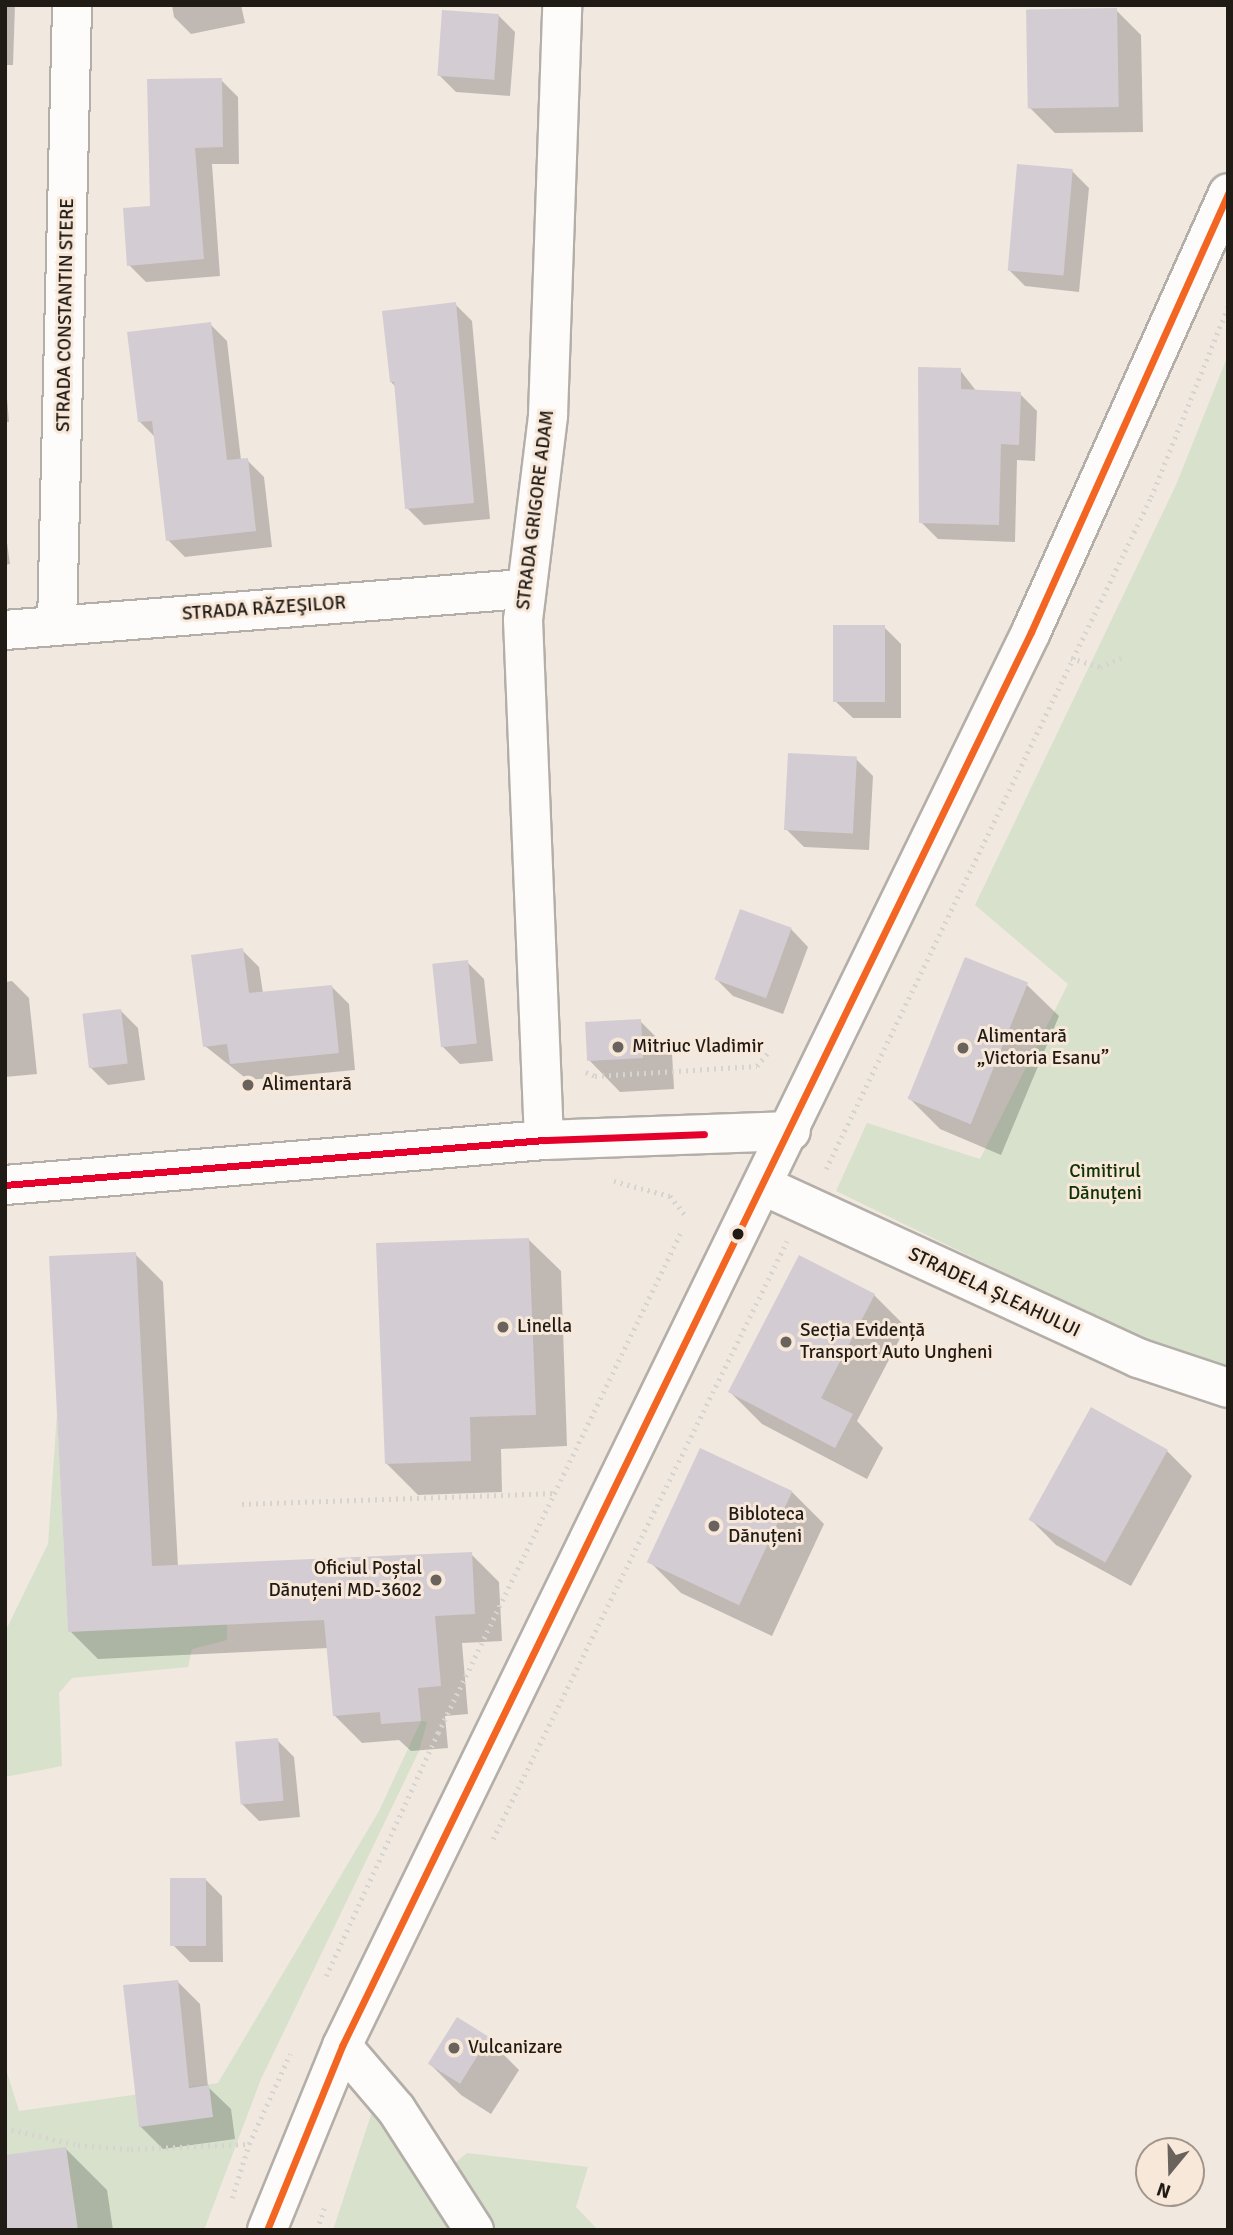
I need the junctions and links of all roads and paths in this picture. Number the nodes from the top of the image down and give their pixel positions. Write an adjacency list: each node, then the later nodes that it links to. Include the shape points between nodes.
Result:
1 (72, 5): 6 (main road, STRADA CONSTANTIN STERE)
2 (562, 5): 5 (main road, STRADA GRIGORE ADAM, via 548,415)
3 (1228, 193): 12 (main road, via 1031,632)
4 (1228, 306): 9 (path, via 1151,497)
5 (523, 589): 6 (main road, STRADA RĂZEŞILOR); 13 (main road, STRADA GRIGORE ADAM)
6 (57, 625): 7 (main road, STRADA RĂZEŞILOR)
7 (5, 630)
8 (1125, 656): 9 (path, via 1100,667)
9 (1071, 658): 14 (path)
10 (770, 1050): 11 (path, via 757,1066 595,1076)
11 (586, 1072)
12 (791, 1131): 13 (main road); 16 (main road)
13 (544, 1140): 15 (main road)
14 (823, 1174)
15 (5, 1185)
16 (764, 1186): 19 (main road, STRADELA ȘLEAHULUI, via 1138,1358); 25 (main road)
17 (681, 1232): 20 (path)
18 (798, 1241): 22 (path, via 786,1241)
19 (1228, 1388)
20 (555, 1493): 21 (path); 23 (path)
21 (242, 1504)
22 (492, 1841)
23 (324, 1982)
24 (295, 2045): 27 (path)
25 (342, 2046): 30 (main road); 32 (main road, via 396,2109)
26 (5, 2129): 27 (path, via 78,2145 131,2149)
27 (249, 2144): 28 (path)
28 (230, 2205)
29 (324, 2205): 31 (path)
30 (267, 2230)
31 (317, 2230)
32 (474, 2230)

